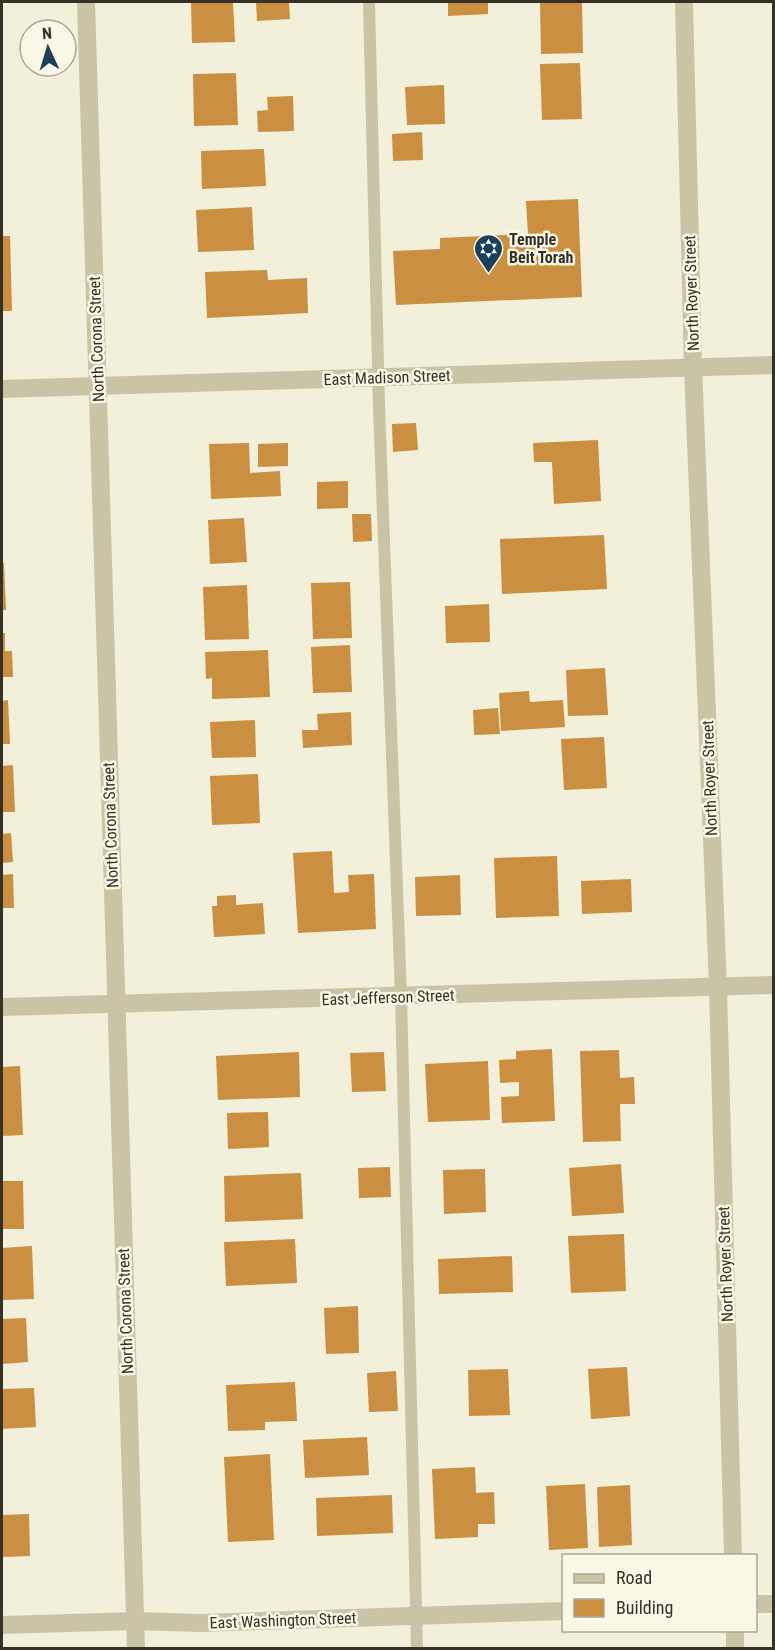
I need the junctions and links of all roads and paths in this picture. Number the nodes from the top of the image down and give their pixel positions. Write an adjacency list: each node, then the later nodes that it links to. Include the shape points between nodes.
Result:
1 (86, 2): 7 (street, North Corona Street)
2 (369, 2): 6 (lane)
3 (684, 2): 5 (street, North Royer Street)
4 (774, 365): 5 (street, East Madison Street)
5 (693, 367): 6 (street, East Madison Street); 10 (street, North Royer Street)
6 (378, 378): 7 (street, East Madison Street); 11 (lane)
7 (97, 386): 8 (street, East Madison Street); 12 (street, North Corona Street)
8 (2, 389)
9 (774, 985): 10 (street, East Jefferson Street)
10 (718, 987): 11 (street, East Jefferson Street); 14 (street, North Royer Street)
11 (401, 996): 12 (street, East Jefferson Street); 18 (lane)
12 (115, 1004): 13 (street, East Jefferson Street); 19 (street, North Corona Street)
13 (2, 1007)
14 (733, 1554)
15 (757, 1604): 16 (street)
16 (774, 1604)
17 (562, 1611): 18 (street, East Washington Street)
18 (416, 1616): 19 (street, East Washington Street, via 200,1623); 23 (lane)
19 (135, 1621): 20 (street, East Washington Street); 22 (street, North Corona Street)
20 (2, 1625)
21 (735, 1632): 24 (street)
22 (136, 1648)
23 (417, 1648)
24 (735, 1648)

